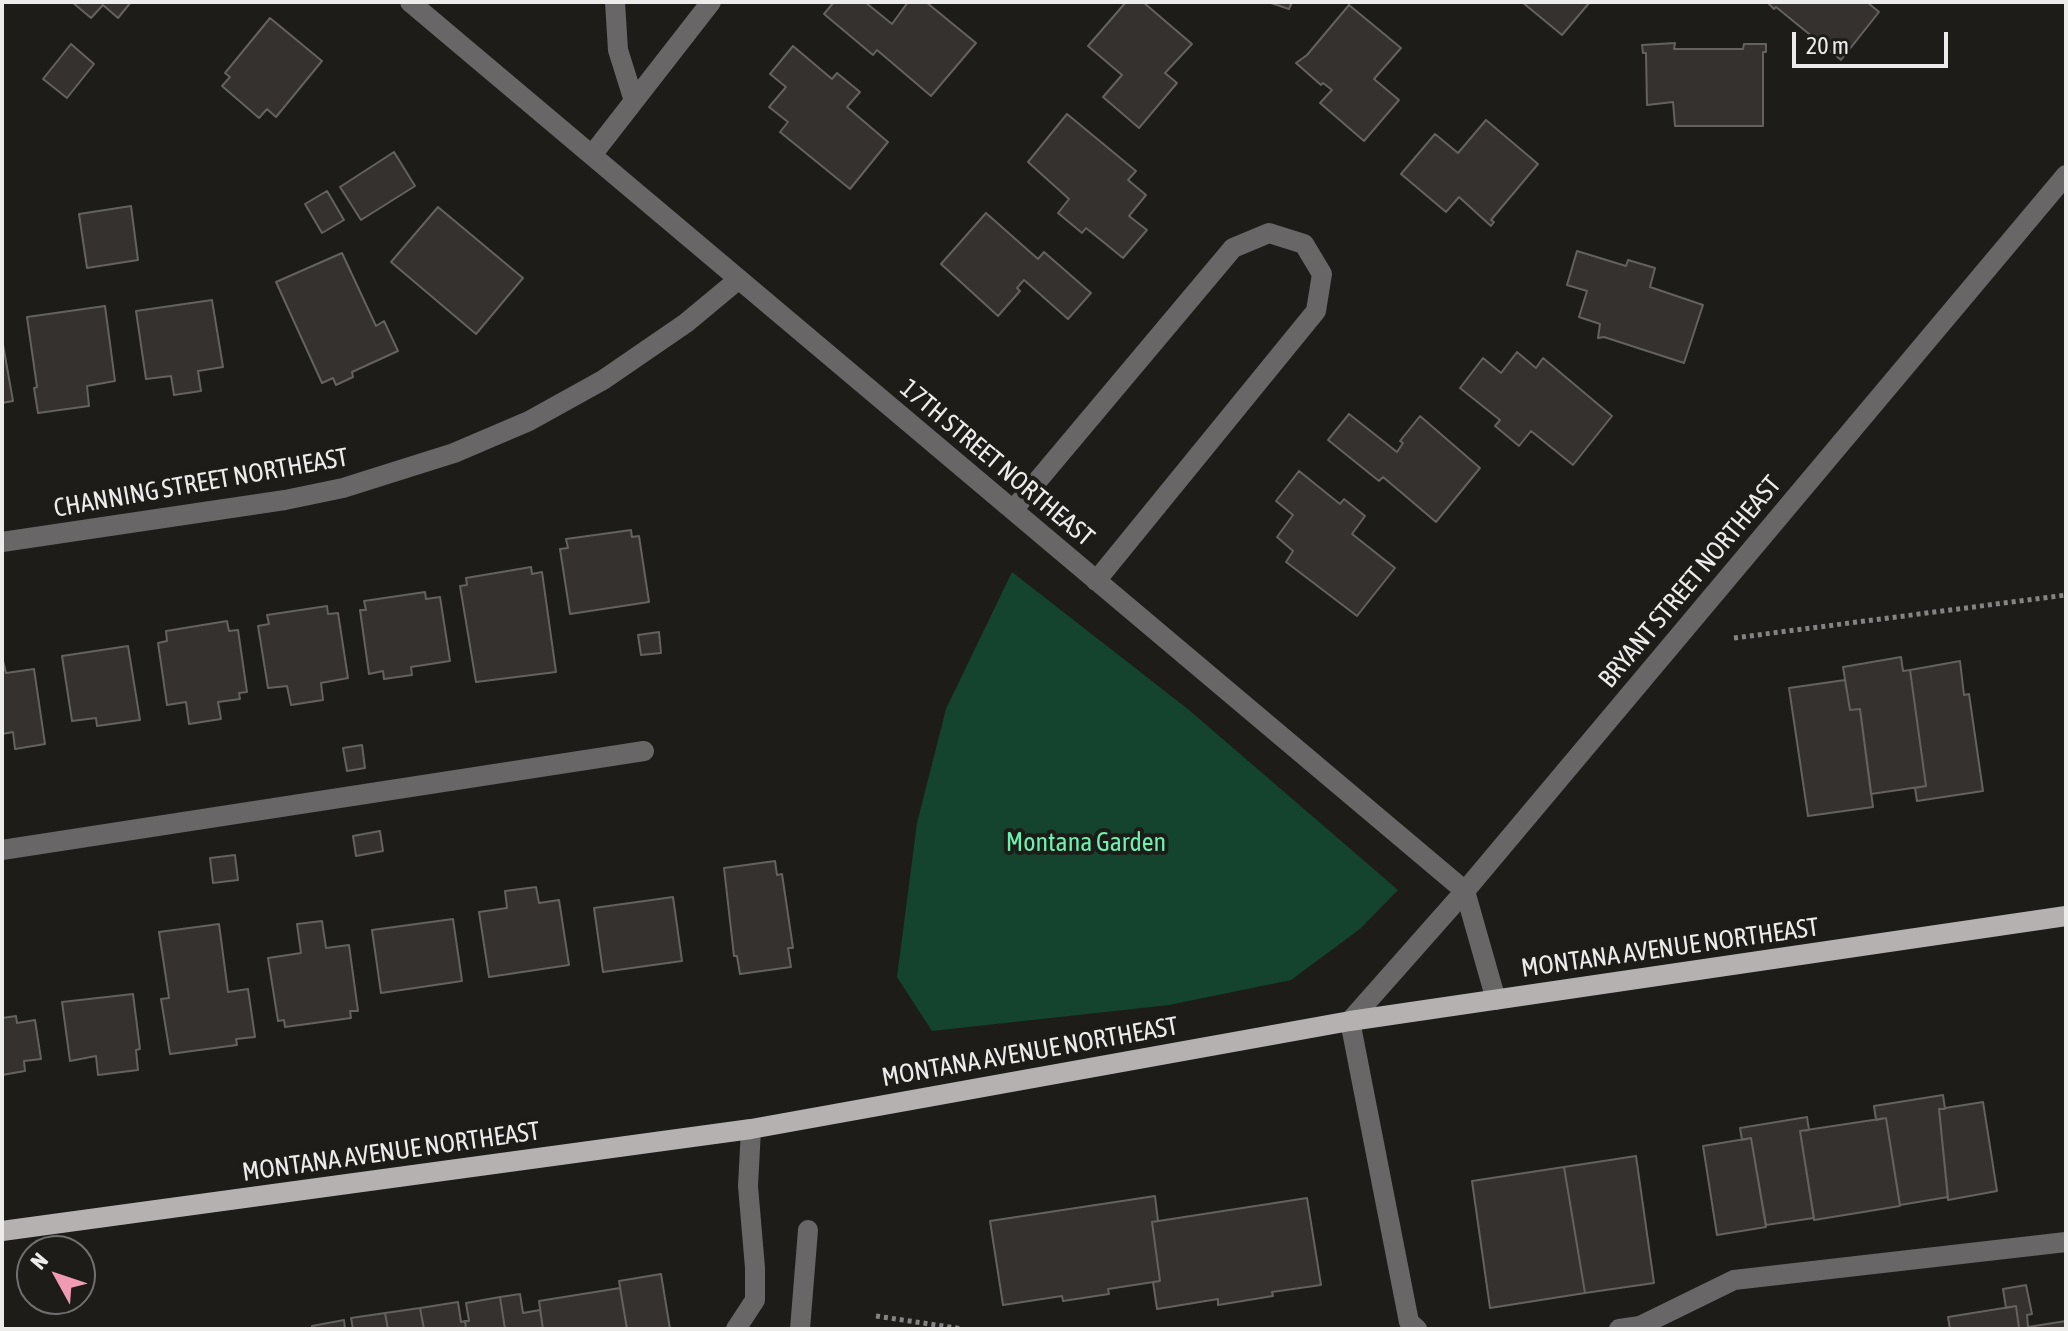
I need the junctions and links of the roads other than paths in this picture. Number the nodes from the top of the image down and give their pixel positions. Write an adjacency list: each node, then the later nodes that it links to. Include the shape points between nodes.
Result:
1 (410, 2): 5 (street, 17TH STREET NORTHEAST)
2 (615, 2): 4 (street, via 618,50)
3 (711, 2): 4 (street)
4 (634, 101): 5 (street)
5 (592, 155): 7 (street, 17TH STREET NORTHEAST)
6 (2065, 176): 13 (street, BRYANT STREET NORTHEAST)
7 (739, 279): 8 (street, 17TH STREET NORTHEAST); 9 (street, CHANNING STREET NORTHEAST, via 603,380 454,453 285,500)
8 (1013, 510): 10 (street, 17TH STREET NORTHEAST); 10 (street, via 1233,248 1269,233 1304,244 1322,274 1316,311)
9 (2, 542)
10 (1096, 581): 13 (street, 17TH STREET NORTHEAST)
11 (644, 751): 12 (street)
12 (2, 850)
13 (1465, 891): 15 (street); 16 (street, BRYANT STREET NORTHEAST)
14 (2066, 916): 15 (main road, MONTANA AVENUE NORTHEAST)
15 (1496, 1000): 16 (main road, MONTANA AVENUE NORTHEAST)
16 (1350, 1021): 17 (main road, MONTANA AVENUE NORTHEAST); 23 (street, via 1409,1322)
17 (751, 1129): 19 (main road, MONTANA AVENUE NORTHEAST); 21 (street, via 748,1186 755,1300)
18 (808, 1230): 22 (street)
19 (2, 1231)
20 (2066, 1242): 24 (street, via 1734,1280 1640,1326)
21 (736, 1329)
22 (800, 1329)
23 (1417, 1329)
24 (1619, 1329)

